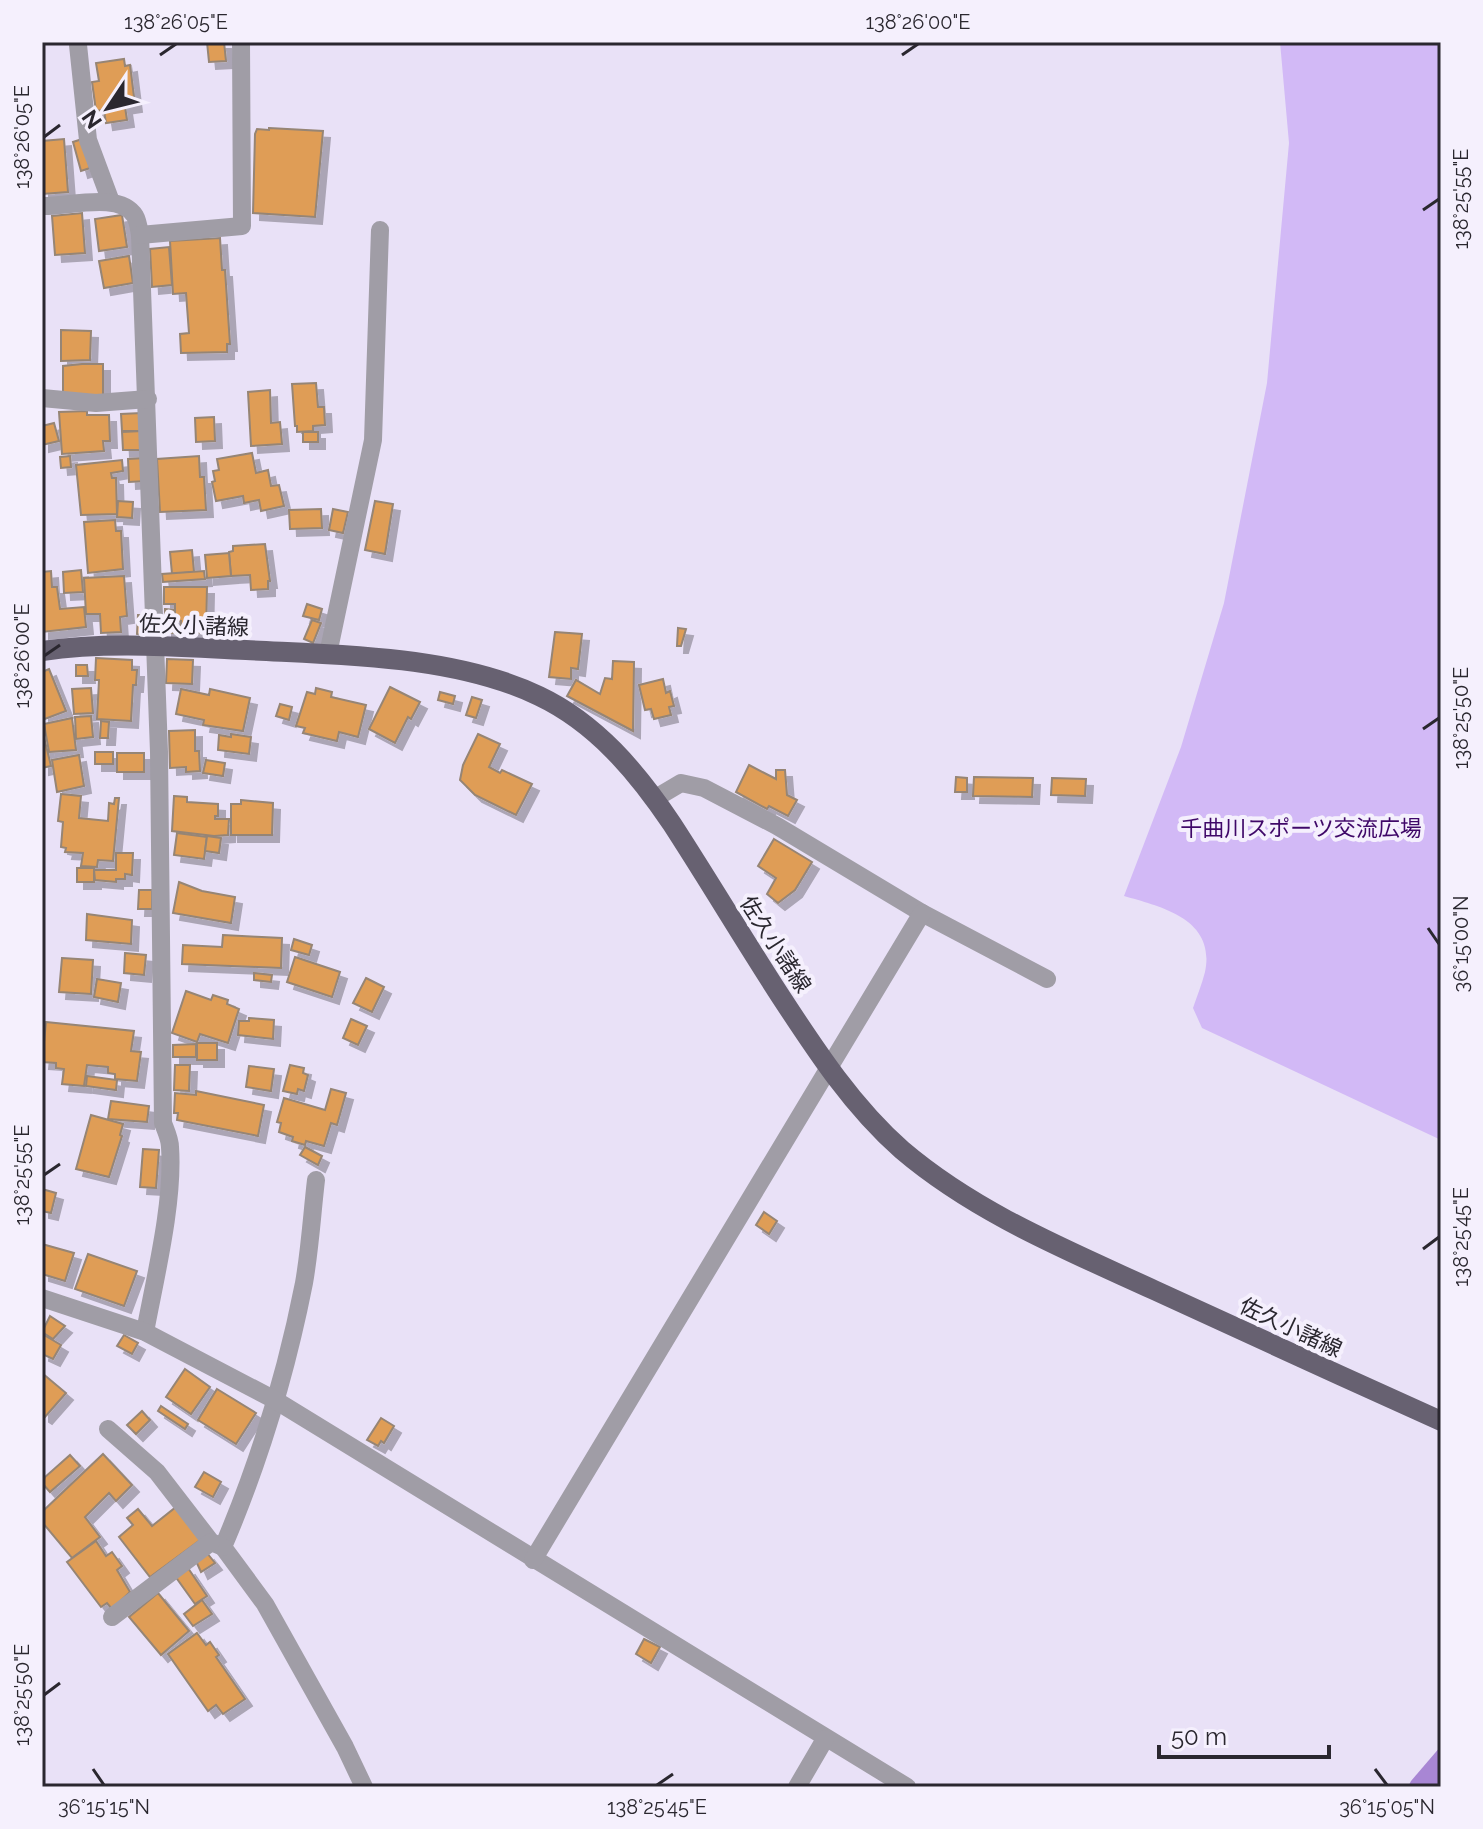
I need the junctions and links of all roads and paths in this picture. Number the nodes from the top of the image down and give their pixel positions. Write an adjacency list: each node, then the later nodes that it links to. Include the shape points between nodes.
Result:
1 (241, 42): 6 (street, via 242,226)
2 (78, 45): 3 (street, via 88,140)
3 (111, 202): 4 (street); 6 (street, via 136,217)
4 (42, 206)
5 (380, 230): 11 (street, via 373,440)
6 (140, 235): 8 (street)
7 (42, 398): 8 (street, via 96,403)
8 (148, 399): 9 (street)
9 (156, 646): 10 (main road, 佐久小諸線); 11 (main road, 佐久小諸線); 18 (street, via 163,1123 170,1145)
10 (42, 651)
11 (328, 654): 12 (main road, 佐久小諸線, via 445,666 537,694 599,737)
12 (654, 799): 13 (street, via 681,783 704,788); 15 (main road, 佐久小諸線)
13 (922, 913): 14 (street); 15 (street)
14 (1047, 979)
15 (830, 1069): 20 (main road, 佐久小諸線, via 875,1123 922,1165 992,1211 1063,1249); 23 (street)
16 (316, 1180): 19 (street, via 304,1282)
17 (43, 1301): 18 (street)
18 (145, 1332): 19 (street)
19 (275, 1400): 22 (street, via 243,1499); 23 (street)
20 (1441, 1421)
21 (108, 1429): 22 (street, via 157,1472)
22 (217, 1545): 24 (street); 26 (street, via 265,1604)
23 (533, 1560): 25 (street)
24 (112, 1617)
25 (825, 1739): 27 (street); 28 (street)
26 (364, 1787)
27 (797, 1787)
28 (907, 1787)

